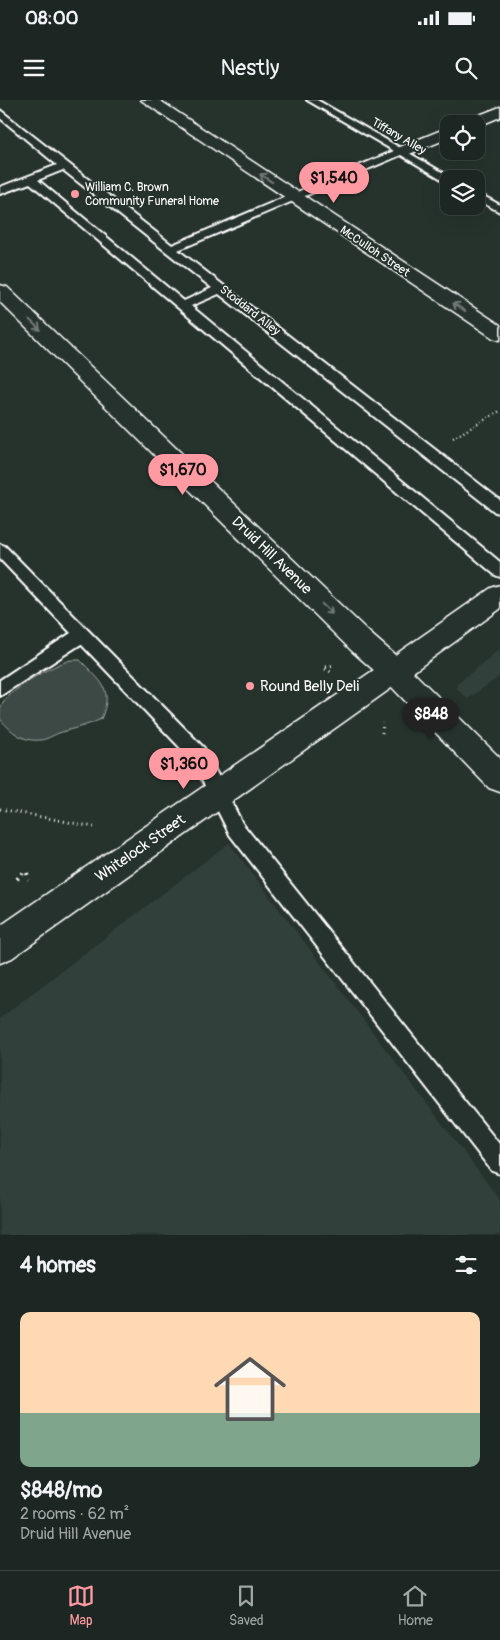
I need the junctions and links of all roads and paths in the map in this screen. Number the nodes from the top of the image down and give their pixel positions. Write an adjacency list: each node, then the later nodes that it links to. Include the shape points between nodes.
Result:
1 (149, 100): 12 (main road, McCulloh Street, one-way to 1)
2 (311, 100): 7 (lane, Tiffany Alley)
3 (500, 112): 5 (main road)
4 (0, 113): 8 (lane, Stoddard Alley)
5 (485, 118)
6 (440, 136): 7 (main road)
7 (401, 152): 9 (lane, Tiffany Alley); 12 (lane)
8 (64, 166): 10 (lane); 15 (lane, Stoddard Alley)
9 (440, 174)
10 (32, 180): 11 (lane); 18 (lane)
11 (0, 191)
12 (295, 197): 15 (lane); 19 (main road, McCulloh Street, one-way to 12)
13 (485, 200): 14 (lane)
14 (500, 209)
15 (172, 249): 16 (lane, Stoddard Alley)
16 (222, 288): 18 (lane); 21 (lane, Stoddard Alley)
17 (0, 291): 28 (main road, Druid Hill Avenue, one-way to 28)
18 (182, 306): 24 (lane)
19 (500, 334)
20 (500, 411): 21 (path)
21 (429, 452): 22 (lane, Stoddard Alley)
22 (500, 508)
23 (0, 550): 26 (lane)
24 (500, 571)
25 (500, 595): 28 (main road, Whitelock Street)
26 (81, 634): 30 (lane); 34 (lane, via 198,754)
27 (334, 665): 29 (path, via 325,668)
28 (394, 671): 33 (main road, Druid Hill Avenue); 34 (main road, Whitelock Street)
29 (333, 673)
30 (0, 689)
31 (383, 723): 32 (path)
32 (382, 733)
33 (500, 778)
34 (217, 794): 39 (main road, Whitelock Street); 40 (lane, via 236,829)
35 (0, 809): 36 (path)
36 (94, 827)
37 (17, 879): 38 (path, via 25,873)
38 (29, 880)
39 (4, 934)
40 (500, 1163)

